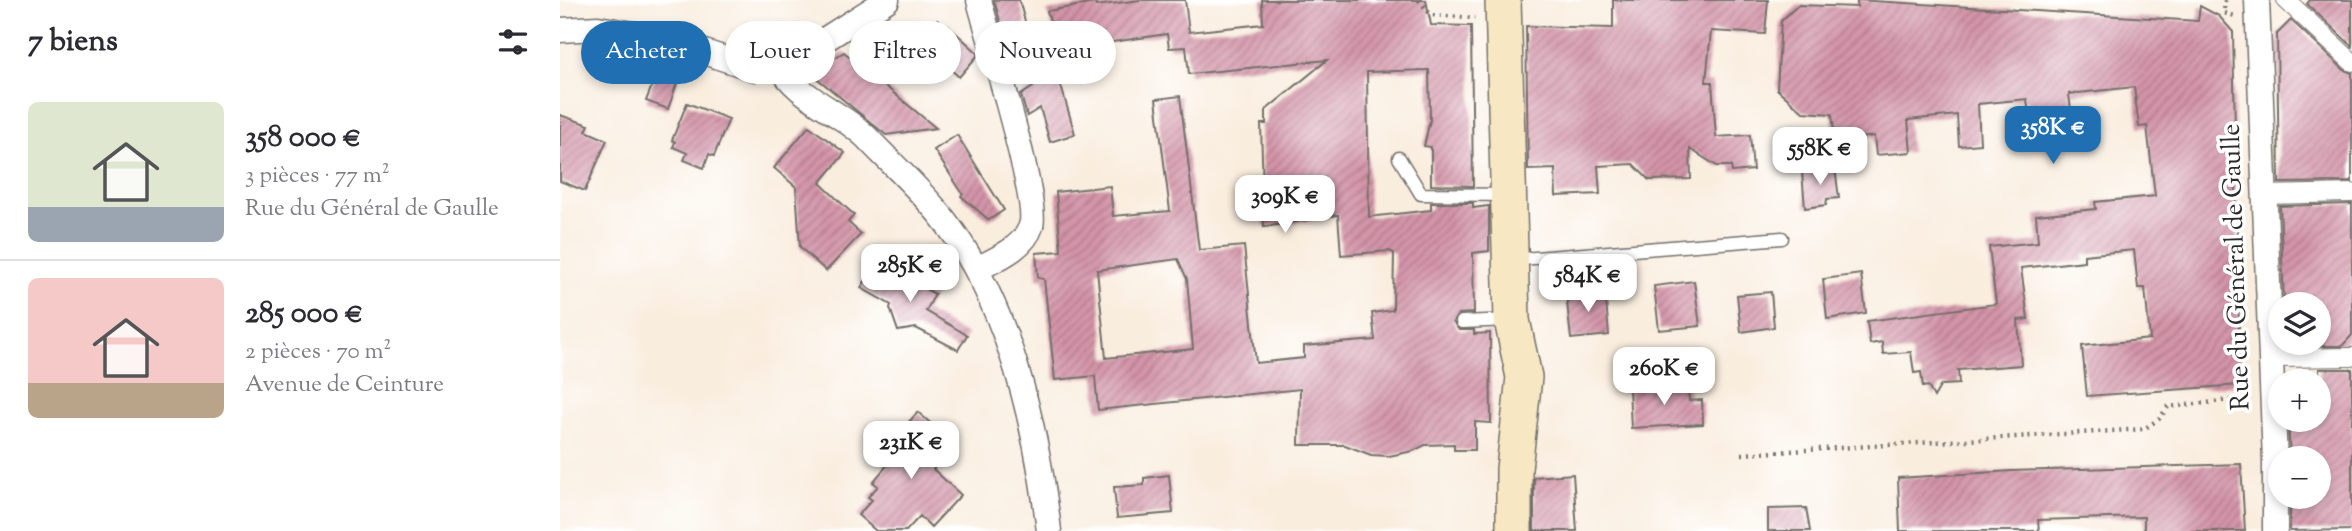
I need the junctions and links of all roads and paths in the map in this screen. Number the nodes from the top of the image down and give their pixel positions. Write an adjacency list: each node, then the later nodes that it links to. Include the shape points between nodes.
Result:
1 (887, 0): 8 (street)
2 (979, 0): 19 (street, via 1032,204 1031,229 1021,241)
3 (1419, 0): 9 (path, via 1431,15 1487,18 1488,36)
4 (1503, 0): 9 (main road)
5 (2257, 0): 16 (street, Rue du Général de Gaulle)
6 (2286, 0): 11 (street)
7 (560, 30): 10 (street, via 598,29 646,36)
8 (835, 34)
9 (1504, 37): 15 (main road)
10 (725, 59)
11 (2352, 62)
12 (794, 84): 19 (street, via 863,133 945,220)
13 (1399, 158): 15 (lane, via 1421,194)
14 (2352, 193): 16 (street)
15 (1509, 195): 18 (main road)
16 (2264, 195): 23 (street, Rue du Général de Gaulle)
17 (1782, 238): 18 (lane)
18 (1510, 260): 20 (main road)
19 (977, 269): 28 (street, via 1029,412)
20 (1512, 320): 21 (lane); 29 (main road, via 1524,377 1514,469)
21 (1462, 322)
22 (2352, 357): 23 (street)
23 (2271, 358): 24 (street, Rue du Général de Gaulle)
24 (2271, 369)
25 (2268, 395): 27 (path, via 2168,407 2144,429)
26 (2273, 432): 30 (street, Rue du Général de Gaulle)
27 (1742, 454)
28 (1049, 531)
29 (1514, 531)
30 (2275, 531)

